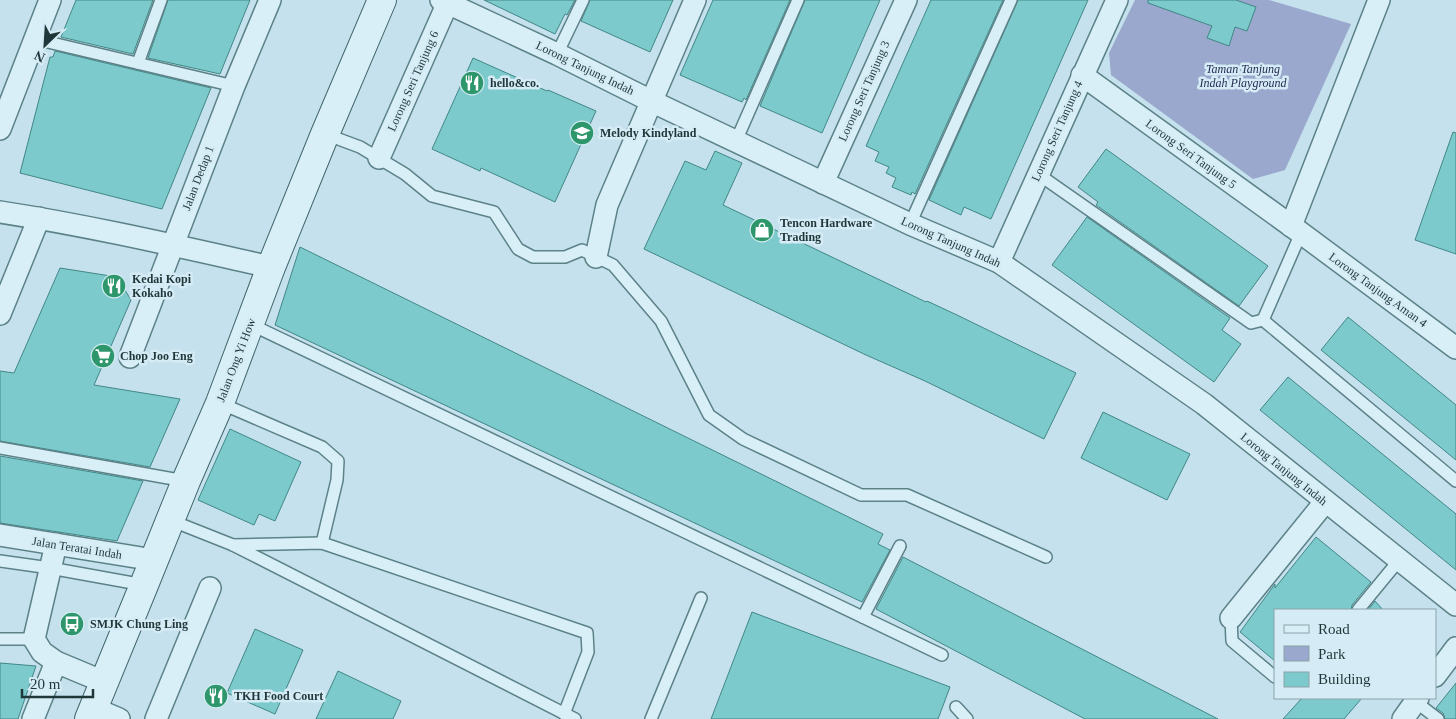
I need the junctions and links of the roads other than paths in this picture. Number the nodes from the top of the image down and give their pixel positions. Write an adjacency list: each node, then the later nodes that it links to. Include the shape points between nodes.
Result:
1 (50, 0): 13 (street)
2 (161, 0): 15 (lane)
3 (270, 0): 17 (street, Jalan Dedap 1)
4 (382, 0): 20 (main road, Jalan Ong Yi How)
5 (583, 0): 14 (lane)
6 (695, 0): 18 (street)
7 (798, 0): 21 (lane)
8 (906, 0): 24 (street, Lorong Seri Tanjung 3)
9 (1011, 0): 27 (lane)
10 (1117, 0): 16 (street, Lorong Seri Tanjung 4)
11 (1379, 0): 28 (street)
12 (446, 1): 14 (street, Lorong Tanjung Indah); 22 (street, Lorong Seri Tanjung 6)
13 (35, 39): 15 (lane); 19 (street)
14 (557, 54): 18 (street, Lorong Tanjung Indah)
15 (138, 63): 17 (lane)
16 (1082, 75): 23 (street, Lorong Seri Tanjung 4); 28 (street, Lorong Seri Tanjung 5)
17 (234, 86): 29 (street, Jalan Dedap 1)
18 (651, 101): 21 (street, Lorong Tanjung Indah); 30 (street, via 606,205)
19 (0, 130)
20 (325, 134): 22 (lane); 32 (main road, Jalan Ong Yi How)
21 (736, 141): 24 (street, Lorong Tanjung Indah)
22 (380, 158): 30 (lane, via 432,196 494,212 518,249 533,257 565,257 582,250)
23 (1038, 174): 31 (street, Lorong Seri Tanjung 4); 35 (lane, via 1250,323)
24 (823, 183): 27 (street, Lorong Tanjung Indah)
25 (0, 212): 26 (street)
26 (38, 218): 29 (street); 33 (street)
27 (910, 224): 31 (street, Lorong Tanjung Indah)
28 (1296, 230): 35 (lane); 37 (street, Lorong Tanjung Aman 4)
29 (172, 245): 32 (street); 38 (street, Jalan Dedap 1)
30 (596, 256): 50 (lane, via 613,265 661,321 709,415 742,439 862,495 907,495)
31 (999, 262): 43 (street, Lorong Tanjung Indah, via 1204,404)
32 (271, 267): 36 (main road, Jalan Ong Yi How)
33 (6, 280): 34 (street)
34 (0, 314)
35 (1263, 320): 42 (lane)
36 (250, 324): 39 (main road, Jalan Ong Yi How); 60 (lane)
37 (1456, 348)
38 (130, 357)
39 (220, 403): 41 (main road, Jalan Ong Yi How); 46 (lane, via 322,447 338,461 337,480)
40 (0, 448): 41 (lane)
41 (186, 481): 44 (main road, Jalan Ong Yi How)
42 (1456, 482)
43 (1325, 502): 51 (street, Lorong Tanjung Indah); 61 (street)
44 (170, 520): 48 (lane); 52 (main road, Jalan Ong Yi How)
45 (0, 535): 47 (street, Jalan Teratai Indah)
46 (322, 542): 48 (lane); 73 (lane, via 587,633 588,652)
47 (56, 544): 52 (street, Jalan Teratai Indah); 54 (street)
48 (233, 545): 73 (lane)
49 (900, 546): 60 (lane)
50 (1046, 557)
51 (1400, 559): 58 (street, Lorong Tanjung Indah); 59 (lane)
52 (154, 560): 55 (main road, Jalan Ong Yi How)
53 (0, 561): 54 (lane)
54 (50, 568): 55 (lane); 63 (street)
55 (144, 585): 69 (main road, Jalan Ong Yi How)
56 (210, 588): 76 (street)
57 (701, 598): 78 (lane)
58 (1456, 605)
59 (1359, 609)
60 (863, 617): 65 (lane)
61 (1231, 618): 68 (lane, via 1232,641)
62 (0, 639): 63 (lane)
63 (34, 639): 66 (street, via 42,652)
64 (1456, 648): 67 (street)
65 (942, 655)
66 (56, 662): 69 (street); 74 (street)
67 (1436, 675)
68 (1274, 676)
69 (104, 682): 72 (main road, Jalan Ong Yi How)
70 (1417, 700): 80 (street); 81 (lane)
71 (956, 707): 79 (lane)
72 (91, 714): 75 (street)
73 (564, 714): 77 (lane)
74 (33, 719)
75 (119, 719)
76 (156, 719)
77 (575, 719)
78 (651, 719)
79 (967, 719)
80 (1403, 719)
81 (1438, 719)

